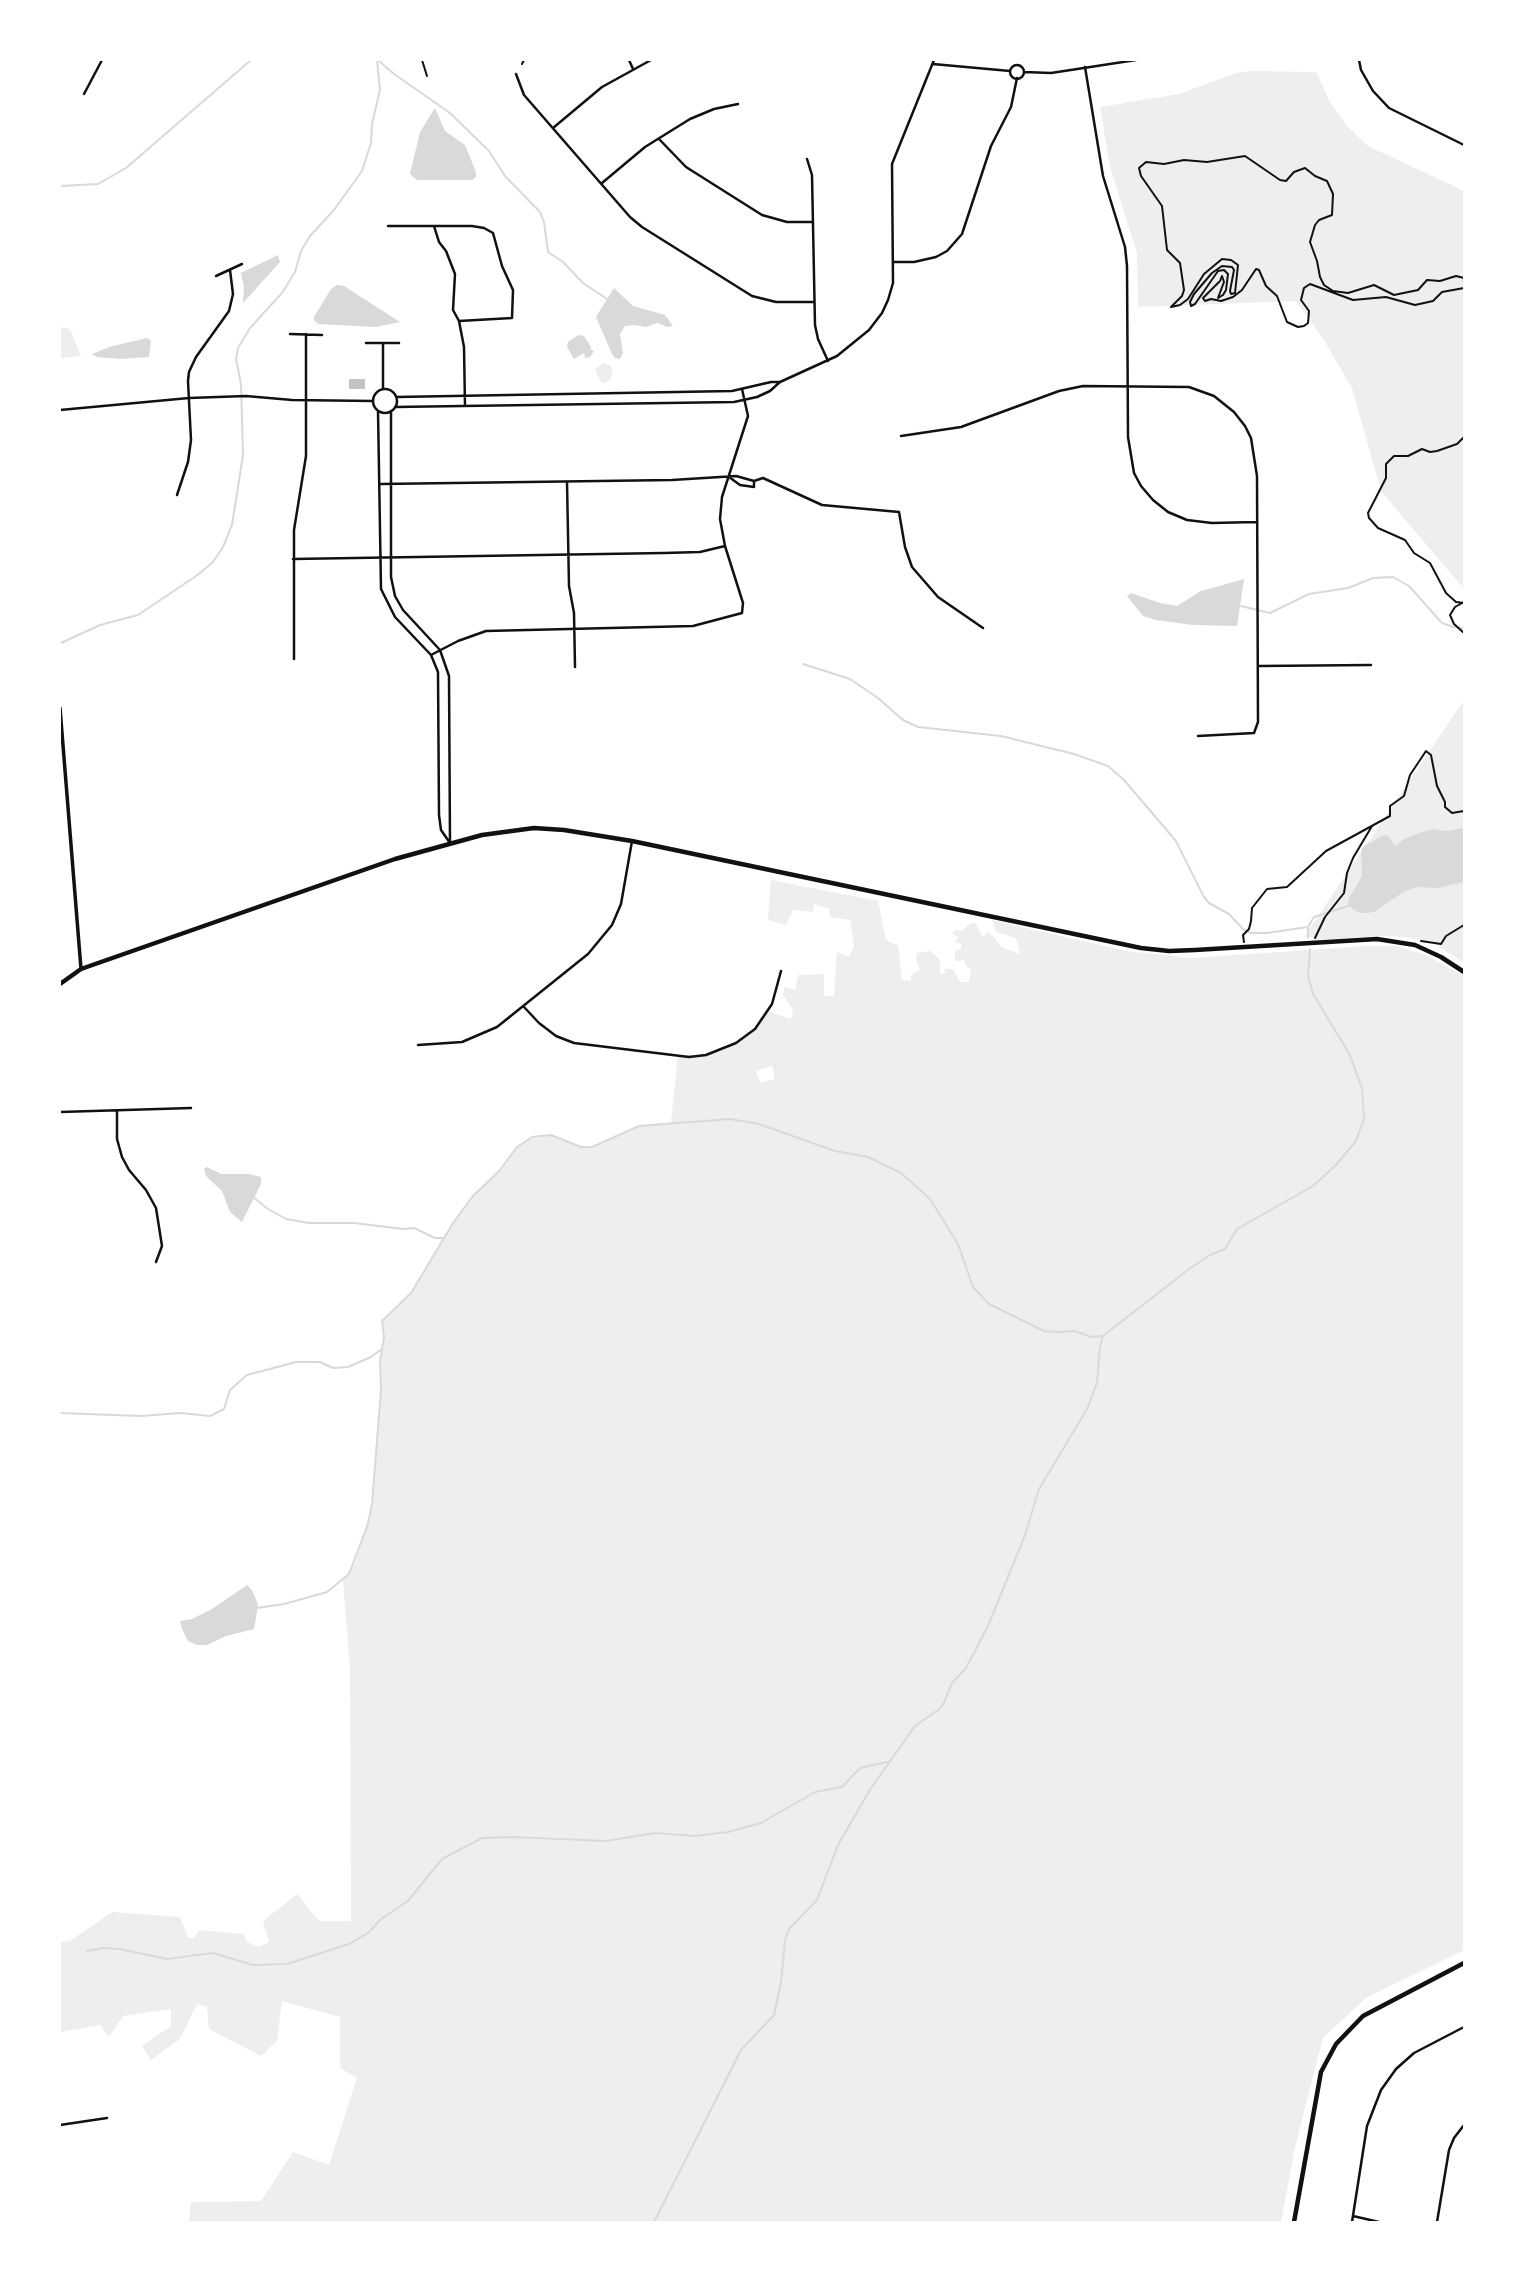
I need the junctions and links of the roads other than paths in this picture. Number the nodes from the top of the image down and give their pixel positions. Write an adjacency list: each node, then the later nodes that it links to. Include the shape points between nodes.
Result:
1 (96, 60): 8 (street)
2 (629, 60): 12 (street)
3 (651, 60): 12 (street)
4 (934, 60): 9 (street)
5 (1017, 60): 10 (street)
6 (1136, 60): 11 (street)
7 (1359, 60): 21 (street, via 1373,91 1389,108)
8 (102, 61): 17 (street)
9 (933, 64): 13 (street); 27 (street, via 892,164)
10 (1017, 65): 13 (street); 14 (street)
11 (1085, 67): 14 (street); 41 (street, via 1101,165 1125,247)
12 (633, 69): 19 (street, via 602,87)
13 (1010, 71): 16 (street)
14 (1024, 72): 16 (street)
15 (516, 74): 19 (street, via 524,95)
16 (1017, 78): 27 (street, via 1011,107 991,146 962,234 936,257)
17 (84, 94)
18 (738, 104): 20 (street, via 690,119)
19 (553, 128): 23 (street)
20 (659, 139): 23 (street); 24 (street, via 686,167 762,215)
21 (1465, 145)
22 (807, 159): 24 (street, via 812,175)
23 (602, 183): 31 (street, via 642,227 752,296 776,302)
24 (812, 222): 31 (street)
25 (388, 226): 26 (street)
26 (434, 226): 32 (street, via 455,274 453,310); 32 (street, via 472,226 493,233 513,290 512,318)
27 (894, 262): 39 (street, via 893,283 882,313)
28 (242, 264): 29 (street)
29 (230, 270): 30 (street); 46 (street, via 232,303 192,364)
30 (216, 276)
31 (813, 302): 39 (street, via 818,339)
32 (459, 321): 44 (street)
33 (290, 334): 34 (street)
34 (306, 334): 35 (street); 47 (street)
35 (322, 335)
36 (366, 342): 37 (street)
37 (383, 343): 38 (street); 42 (street)
38 (399, 343)
39 (828, 361): 40 (street)
40 (780, 382): 43 (street); 48 (street)
41 (1128, 386): 55 (street, via 1059,391 961,427); 62 (street, via 1189,387 1214,396 1234,412 1255,453); 62 (street, via 1129,455 1137,480 1153,500 1187,520)
42 (383, 389): 45 (street); 49 (street)
43 (742, 389): 44 (street); 48 (street)
44 (465, 396): 45 (street); 50 (street)
45 (397, 397): 51 (street)
46 (189, 398): 47 (street); 52 (street); 61 (street, via 191,440)
47 (305, 400): 49 (street); 67 (street, via 306,456 294,518)
48 (745, 400): 50 (street); 56 (street, via 748,416)
49 (373, 401): 53 (street)
50 (465, 406): 51 (street)
51 (395, 407): 54 (street)
52 (60, 410)
53 (378, 411): 54 (street); 59 (street)
54 (391, 411): 60 (street)
55 (901, 436)
56 (729, 477): 57 (street); 57 (street, via 751,488); 58 (street); 63 (street, via 719,519)
57 (754, 481): 69 (street, via 763,478 822,505 899,512 912,566 938,597)
58 (567, 482): 60 (street); 64 (street)
59 (380, 484): 60 (street); 65 (street)
60 (391, 484): 66 (street)
61 (177, 495)
62 (1256, 522): 74 (street)
63 (725, 546): 64 (street, via 700,552); 68 (street, via 742,613 693,626)
64 (570, 555): 66 (street); 68 (street)
65 (380, 558): 66 (street); 67 (street); 71 (street, via 386,602)
66 (391, 558): 70 (street, via 395,596)
67 (293, 559): 72 (street)
68 (574, 628): 70 (street, via 486,631); 75 (street)
69 (983, 628)
70 (440, 650): 71 (street); 79 (street, via 449,676)
71 (431, 655): 78 (street, via 439,682)
72 (294, 659)
73 (1371, 665): 74 (street)
74 (1258, 666): 77 (street, via 1254,733)
75 (575, 667)
76 (60, 708): 82 (street)
77 (1198, 736)
78 (439, 751): 79 (street); 81 (street, via 439,815 441,830)
79 (450, 751): 81 (street)
80 (632, 841): 81 (main road, via 534,828); 84 (main road, via 1141,948 1249,948 1377,939 1415,945); 86 (street, via 621,904 606,933 588,954)
81 (450, 843): 82 (main road)
82 (81, 969): 85 (main road)
83 (781, 971): 86 (street, via 772,1004 755,1030 706,1055 574,1043 556,1036)
84 (1465, 972)
85 (60, 984)
86 (524, 1007): 87 (street, via 479,1037)
87 (418, 1045)
88 (191, 1108): 89 (street)
89 (117, 1111): 90 (street); 91 (street, via 122,1157 156,1208 162,1246)
90 (60, 1112)
91 (156, 1262)
92 (1465, 1963): 98 (main road, via 1363,2016 1336,2044 1321,2072)
93 (1465, 2027): 97 (street, via 1414,2053 1381,2090 1367,2126)
94 (107, 2118): 95 (street)
95 (60, 2125)
96 (1465, 2125): 101 (street, via 1449,2150)
97 (1353, 2216): 99 (street); 100 (street)
98 (1294, 2222)
99 (1352, 2222)
100 (1379, 2222)
101 (1437, 2222)

